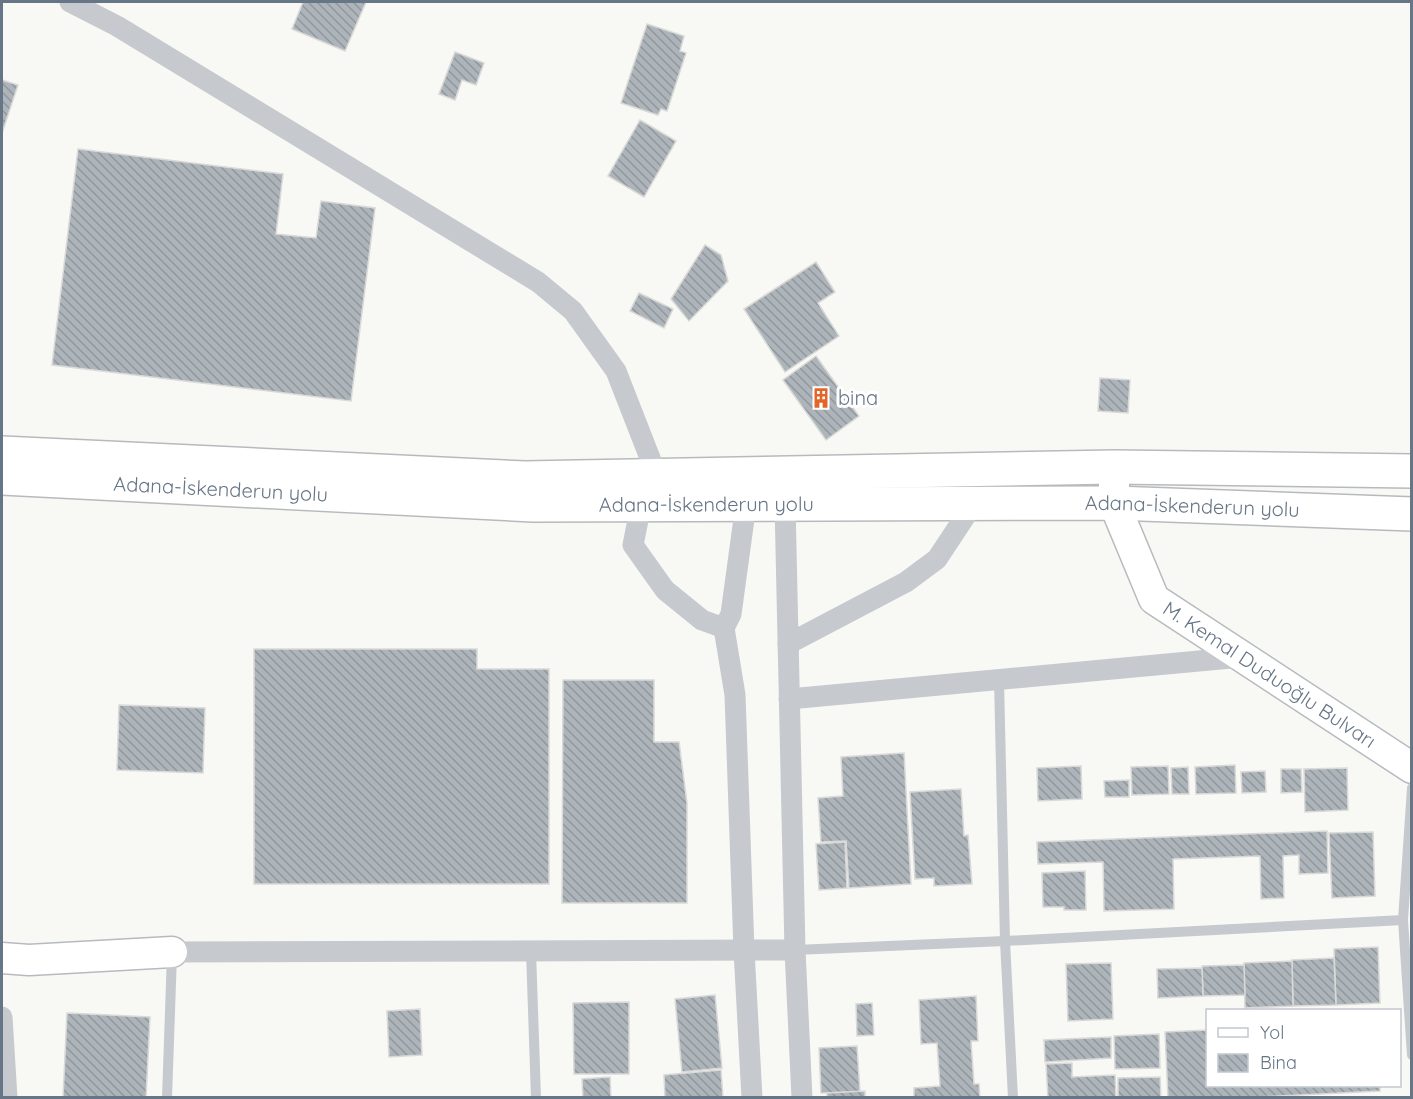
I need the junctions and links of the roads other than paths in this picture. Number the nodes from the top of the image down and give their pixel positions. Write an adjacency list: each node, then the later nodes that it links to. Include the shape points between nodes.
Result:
1 (70, 2): 5 (street, via 117,26 538,282 573,311 615,371)
2 (2, 453): 5 (highway, via 525,478)
3 (1114, 467): 4 (highway); 5 (highway); 8 (street, M. Kemal Duduoğlu Bulvarı)
4 (1412, 471)
5 (657, 476)
6 (2, 478): 9 (highway, Adana-İskenderun yolu, via 533,505)
7 (974, 503): 8 (highway, Adana-İskenderun yolu); 11 (highway, Adana-İskenderun yolu); 14 (street, via 937,559 906,582)
8 (1114, 503): 12 (highway, Adana-İskenderun yolu); 15 (street, M. Kemal Duduoğlu Bulvarı, via 1154,599)
9 (641, 504): 10 (highway, Adana-İskenderun yolu); 13 (street, via 633,545 665,590 702,620)
10 (746, 504): 11 (highway, Adana-İskenderun yolu); 13 (street, via 731,614)
11 (785, 504): 14 (street)
12 (1412, 514)
13 (724, 628): 22 (street, via 735,695)
14 (788, 644): 17 (street)
15 (1242, 657): 16 (street); 18 (street, M. Kemal Duduoğlu Bulvarı)
16 (999, 680): 17 (street); 21 (lane)
17 (789, 699): 23 (street)
18 (1412, 768)
19 (1412, 788): 20 (lane)
20 (1403, 920): 21 (lane); 28 (lane)
21 (1005, 941): 23 (lane); 34 (lane)
22 (744, 950): 23 (street); 24 (street); 32 (street)
23 (795, 950): 33 (street)
24 (531, 951): 25 (street); 31 (lane)
25 (172, 952): 26 (street); 30 (lane)
26 (2, 958)
27 (2, 1017): 29 (street)
28 (1412, 1055)
29 (7, 1098)
30 (167, 1098)
31 (536, 1098)
32 (752, 1098)
33 (802, 1098)
34 (1012, 1098)

